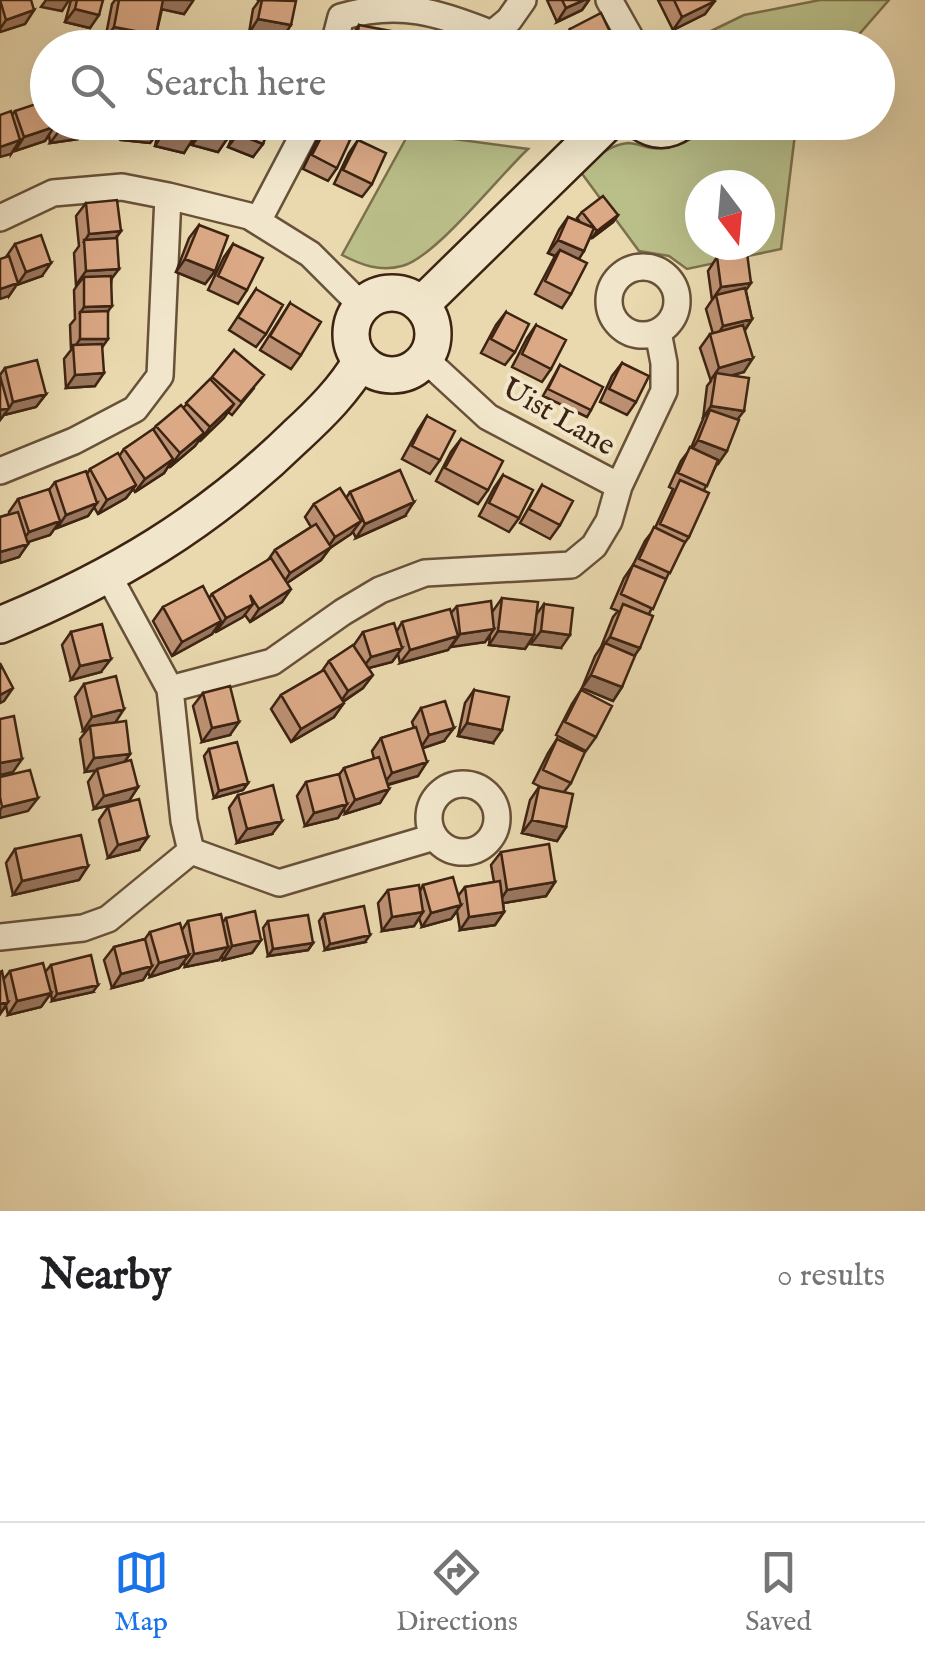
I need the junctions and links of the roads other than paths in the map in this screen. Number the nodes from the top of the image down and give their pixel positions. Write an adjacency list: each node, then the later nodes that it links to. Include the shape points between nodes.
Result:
1 (523, 0): 5 (street)
2 (610, 0): 6 (street)
3 (338, 30): 4 (street, via 341,18 368,9 416,8)
4 (480, 30)
5 (497, 30)
6 (626, 30)
7 (301, 140): 11 (street)
8 (590, 140): 12 (street)
9 (168, 196): 10 (street, via 122,187 53,194); 11 (street); 17 (street, via 160,376 135,409)
10 (0, 218)
11 (258, 221): 13 (street, via 310,254)
12 (421, 305): 13 (street, via 390,293); 15 (street, via 434,334)
13 (362, 306): 16 (street, via 351,335)
14 (658, 332): 18 (street, via 664,391)
15 (425, 359): 16 (street, via 396,375 380,374); 18 (street, Uist Lane, via 488,417)
16 (361, 361): 19 (street, via 346,386 250,481)
17 (0, 472)
18 (619, 486): 21 (street, via 610,521 571,565 425,574 380,590 272,662)
19 (108, 575): 20 (street); 21 (street)
20 (0, 625)
21 (170, 688): 23 (street)
22 (434, 837): 23 (street, via 278,883)
23 (190, 851): 24 (street, via 108,919)
24 (0, 938)

